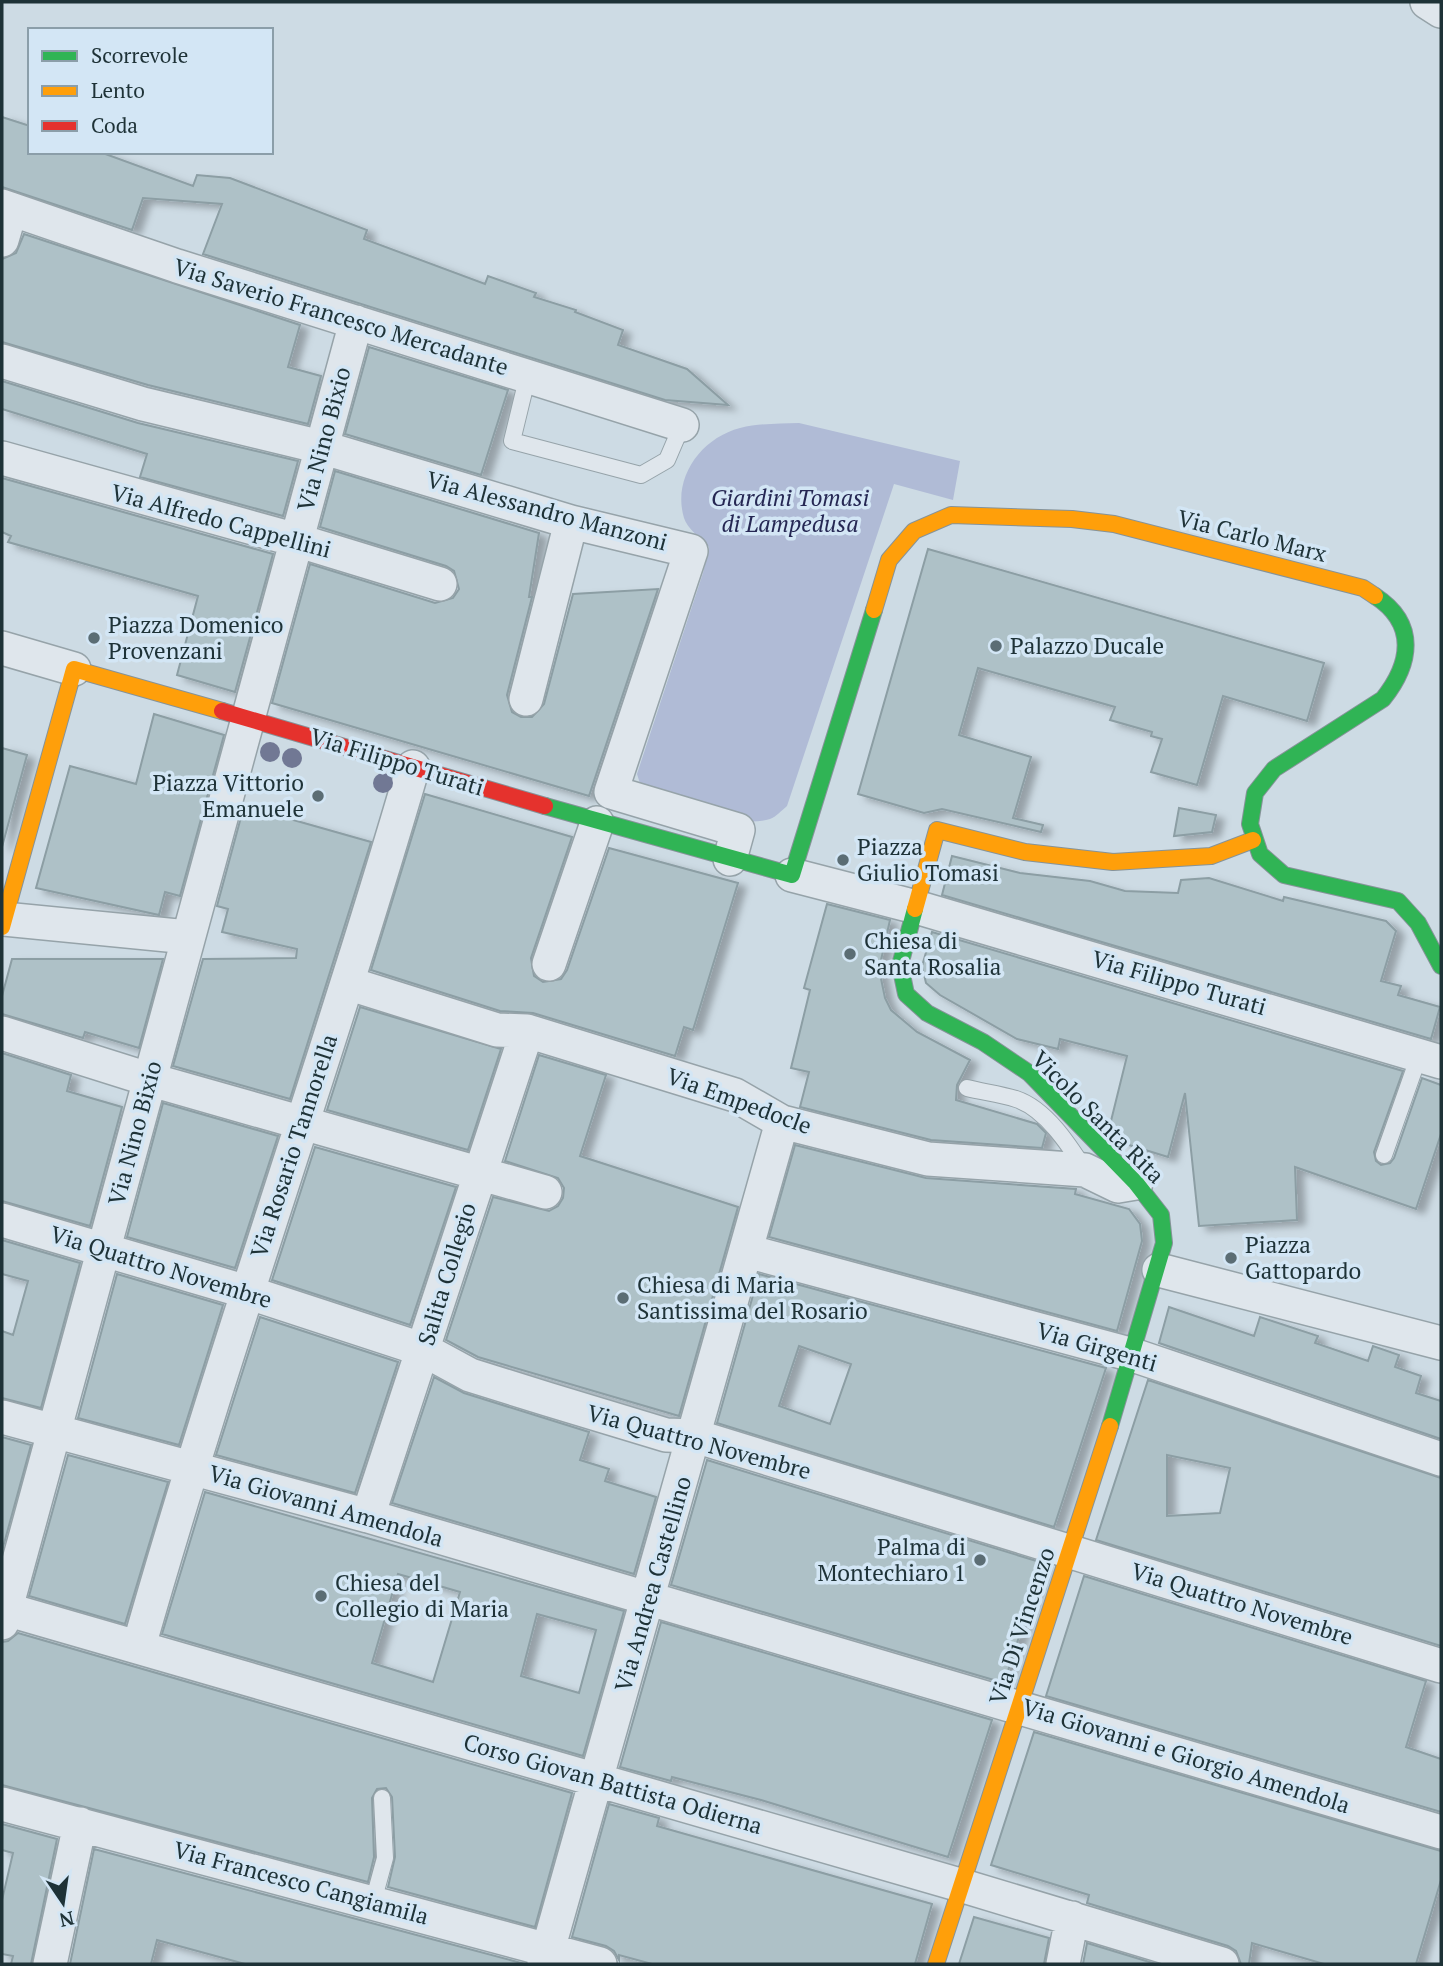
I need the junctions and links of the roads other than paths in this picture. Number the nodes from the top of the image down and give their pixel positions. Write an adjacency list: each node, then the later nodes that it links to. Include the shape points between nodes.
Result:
1 (1427, 2): 2 (street)
2 (1441, 11)
3 (5, 218): 4 (street, Via Saverio Francesco Mercadante)
4 (356, 322): 6 (street, Via Saverio Francesco Mercadante); 8 (street, Via Nino Bixio)
5 (2, 361): 8 (street, Via Alessandro Manzoni, via 143,404)
6 (528, 375): 7 (street, Via Saverio Francesco Mercadante); 7 (lane, via 512,441 641,475 667,460)
7 (682, 425)
8 (321, 447): 10 (street, Via Alessandro Manzoni); 11 (street, Via Nino Bixio)
9 (2, 458): 11 (street, Via Alfredo Cappellini)
10 (571, 523): 15 (street); 20 (street, Via Alessandro Manzoni, via 691,551 611,792 738,830)
11 (296, 540): 12 (street, Via Alfredo Cappellini); 16 (street, Via Nino Bixio)
12 (440, 584)
13 (2, 648): 14 (street, Via Filippo Turati)
14 (74, 669): 16 (main road, Via Filippo Turati); 23 (main road)
15 (526, 699)
16 (249, 718): 17 (main road, Via Filippo Turati); 24 (street, Via Nino Bixio)
17 (412, 767): 18 (main road, Via Filippo Turati); 27 (street, Via Rosario Tannorella)
18 (597, 823): 20 (main road, Via Filippo Turati); 25 (street)
19 (1254, 839): 21 (main road, Via Carlo Marx, via 1251,808 1263,780 1395,687 1403,672 1406,638 1392,607 1363,587 1114,524 951,515 914,531 889,560); 22 (main road, via 1211,856 1113,862 1025,852 937,830); 26 (main road, via 1266,860 1284,875 1398,901 1419,923)
20 (730, 859): 21 (main road, Via Filippo Turati)
21 (792, 875): 22 (street, Via Filippo Turati)
22 (916, 907): 30 (street, Via Filippo Turati); 38 (main road, Vicolo Santa Rita, via 900,975 906,994 927,1013 1029,1073)
23 (3, 923): 24 (street)
24 (188, 937): 31 (street, Via Nino Bixio)
25 (549, 964)
26 (1441, 966)
27 (347, 983): 28 (street, Via Empedocle, via 497,1030); 33 (street, Via Rosario Tannorella)
28 (527, 1031): 34 (street, Via Empedocle, via 735,1095); 37 (street, Salita Collegio)
29 (2, 1033): 31 (street)
30 (1431, 1057): 35 (lane)
31 (148, 1079): 33 (street); 42 (street, Via Nino Bixio)
32 (967, 1088): 36 (lane, via 1019,1100 1044,1118)
33 (303, 1122): 37 (street); 45 (street, Via Rosario Tannorella)
34 (782, 1122): 36 (street, Via Empedocle, via 928,1159); 43 (street, Via Andrea Castellino)
35 (1384, 1155)
36 (1085, 1170): 38 (street, Via Empedocle, via 1118,1186)
37 (478, 1174): 39 (street); 47 (street, Salita Collegio)
38 (1136, 1183): 40 (main road, Vicolo Santa Rita)
39 (545, 1192)
40 (1161, 1215): 44 (main road, Via Di Vincenzo, via 1164,1244)
41 (2, 1220): 42 (street, Via Quattro Novembre)
42 (104, 1250): 45 (street, Via Quattro Novembre); 50 (street, Via Nino Bixio)
43 (747, 1251): 48 (street, Via Girgenti); 51 (street, Via Andrea Castellino)
44 (1159, 1270): 46 (street); 48 (main road, Via Di Vincenzo)
45 (247, 1292): 47 (street, Via Quattro Novembre); 53 (street, Via Rosario Tannorella)
46 (1441, 1343)
47 (424, 1350): 51 (street, Via Quattro Novembre, via 470,1376 666,1435); 54 (street, Salita Collegio)
48 (1133, 1355): 52 (street, Via Girgenti); 55 (main road, Via Di Vincenzo)
49 (2, 1417): 50 (street, Via Giovanni Amendola)
50 (55, 1432): 53 (street, Via Giovanni Amendola); 57 (street, Via Nino Bixio)
51 (695, 1436): 55 (street, Via Quattro Novembre); 56 (street, Via Andrea Castellino)
52 (1441, 1459)
53 (190, 1468): 54 (street, Via Giovanni Amendola); 58 (street, Via Rosario Tannorella)
54 (368, 1516): 56 (street, Via Giovanni Amendola)
55 (1071, 1550): 59 (street, Via Quattro Novembre); 60 (main road, Via Di Vincenzo)
56 (649, 1598): 60 (street, Via Giovanni e Giorgio Amendola); 61 (street, Via Andrea Castellino)
57 (3, 1613): 58 (street, Corso Giovan Battista Odierna)
58 (139, 1646): 61 (street, Corso Giovan Battista Odierna)
59 (1441, 1665)
60 (1019, 1706): 65 (street, Via Giovanni e Giorgio Amendola); 66 (main road, Via Di Vincenzo)
61 (596, 1779): 66 (street, Corso Giovan Battista Odierna); 69 (street, Via Andrea Castellino)
62 (382, 1798): 67 (lane, via 385,1858)
63 (2, 1804): 64 (street, Via Francesco Cangiamila)
64 (80, 1824): 67 (street, Via Francesco Cangiamila); 70 (street)
65 (1441, 1832)
66 (960, 1885): 68 (street, Corso Giovan Battista Odierna); 72 (main road, Via Di Vincenzo)
67 (373, 1902): 69 (street, Via Francesco Cangiamila)
68 (1072, 1918): 73 (street); 74 (street, Corso Giovan Battista Odierna)
69 (546, 1957): 71 (street, Via Francesco Cangiamila)
70 (50, 1964)
71 (600, 1964)
72 (936, 1964)
73 (1063, 1964)
74 (1222, 1964)

